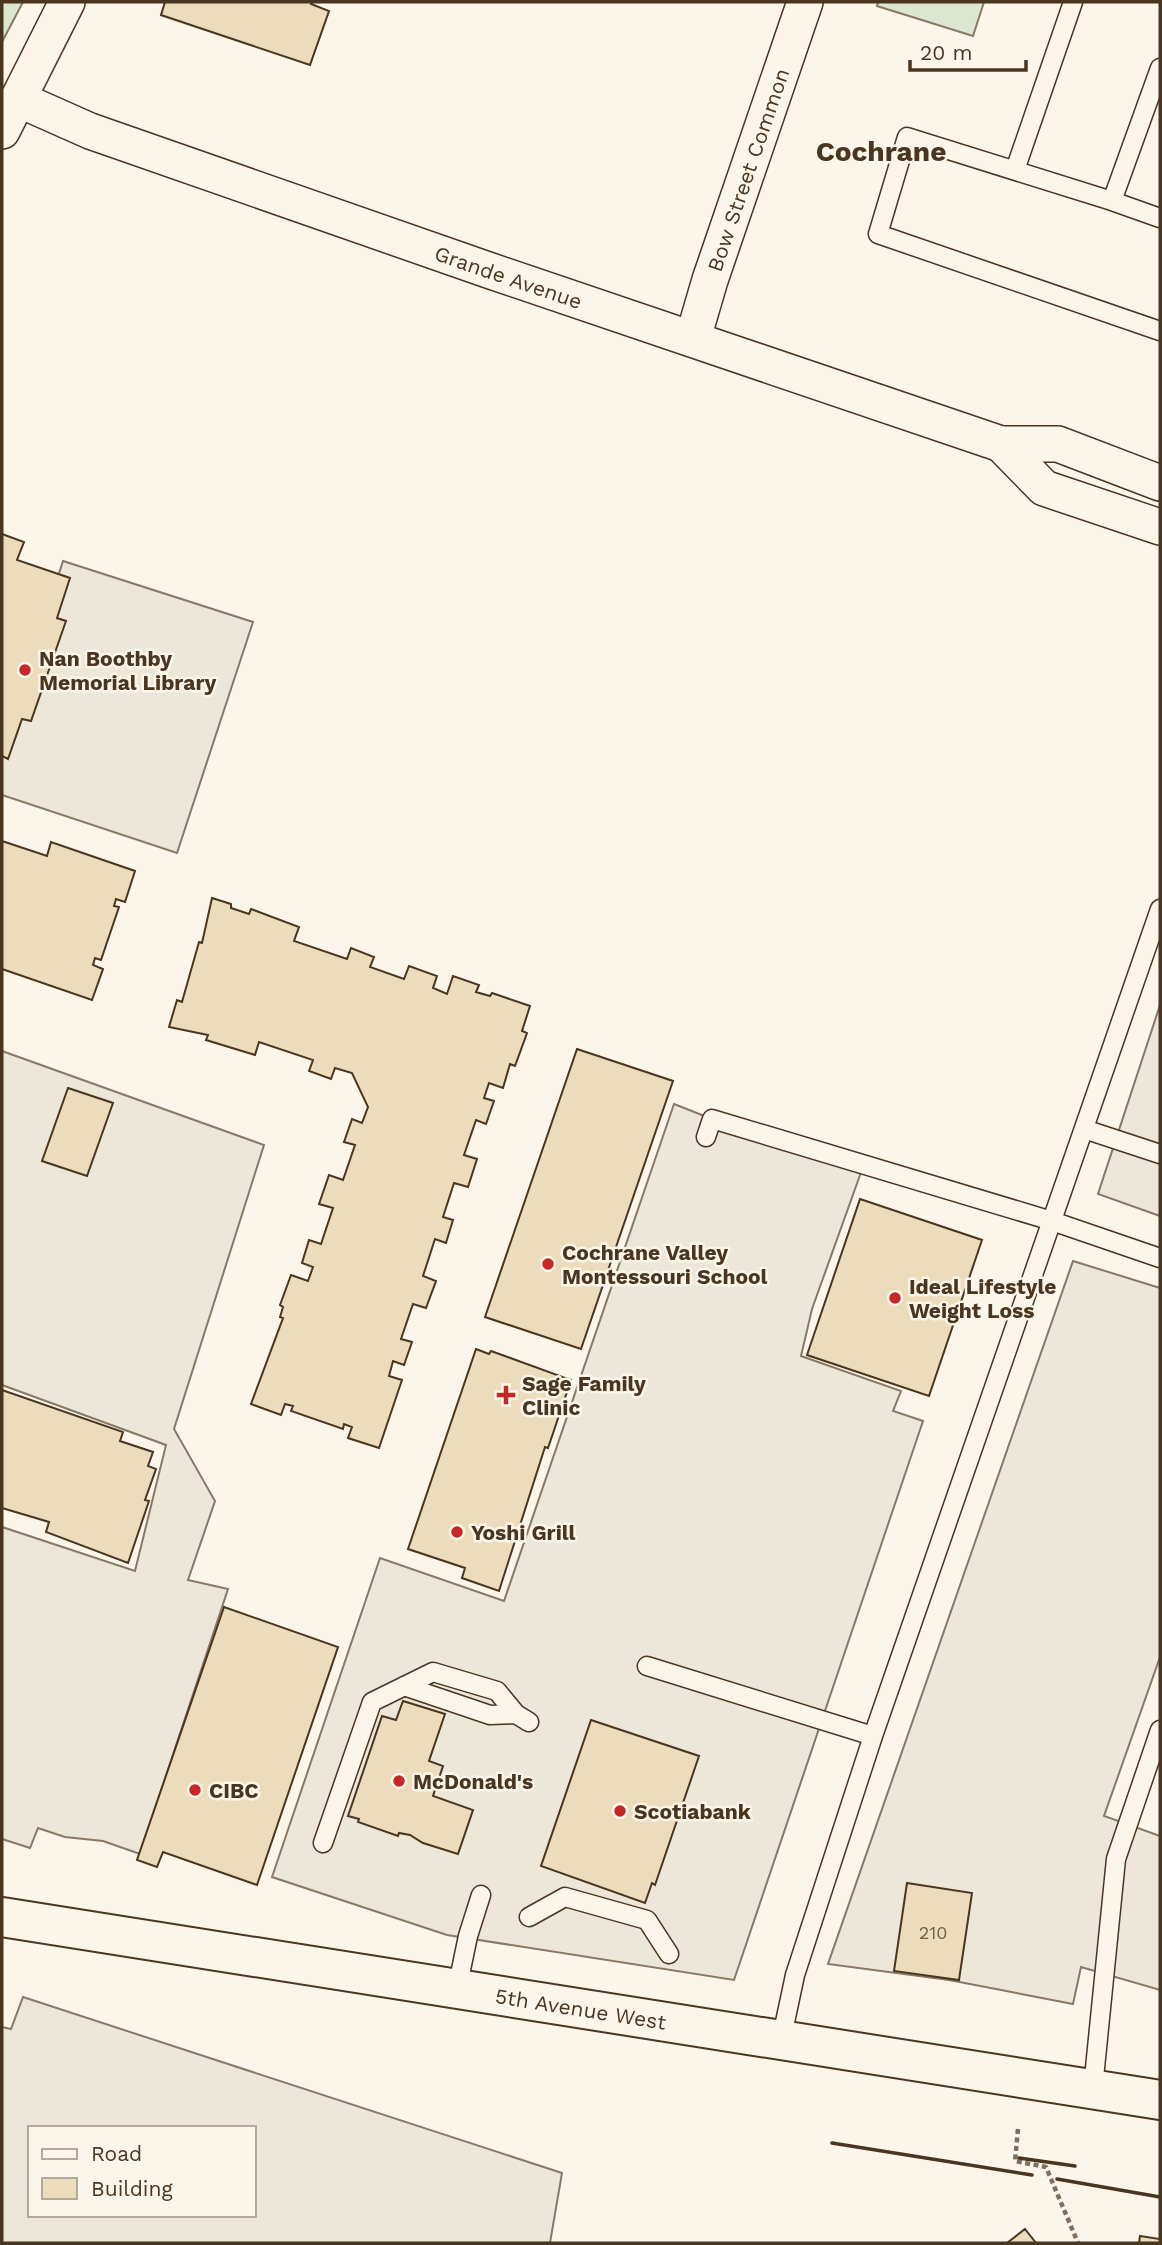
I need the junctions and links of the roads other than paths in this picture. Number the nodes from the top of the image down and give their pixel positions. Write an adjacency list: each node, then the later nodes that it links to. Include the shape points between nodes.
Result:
1 (67, 2): 5 (street)
2 (805, 2): 11 (street, Bow Street Common)
3 (1073, 2): 7 (lane)
4 (1160, 68): 8 (lane)
5 (18, 99): 6 (street); 11 (street, Grande Avenue, via 90,131)
6 (2, 131)
7 (1015, 170): 8 (lane); 10 (lane, via 907,137 878,234)
8 (1112, 201): 9 (lane)
9 (1160, 218)
10 (1160, 331)
11 (693, 338): 12 (street, Grande Avenue)
12 (1001, 444): 13 (street, Grande Avenue, via 1058,444); 14 (street, Grande Avenue, via 1044,488)
13 (1160, 483)
14 (1160, 527)
15 (1160, 909): 16 (lane)
16 (1084, 1129): 18 (lane); 19 (lane)
17 (706, 1137): 19 (lane, via 712,1119)
18 (1160, 1154)
19 (1052, 1221): 20 (lane); 24 (lane)
20 (1160, 1258)
21 (648, 1666): 24 (lane)
22 (404, 1686): 22 (lane, via 489,1715 523,1718 497,1691 433,1672); 25 (lane, via 372,1702)
23 (1160, 1730): 32 (lane, via 1116,1858)
24 (873, 1736): 31 (lane, via 794,1975)
25 (323, 1843)
26 (481, 1895): 30 (lane)
27 (2, 1917): 30 (street, 5th Avenue West)
28 (529, 1917): 29 (lane, via 565,1896 647,1920)
29 (669, 1954)
30 (457, 1989): 31 (street, 5th Avenue West)
31 (781, 2041): 32 (street, 5th Avenue West)
32 (1093, 2088): 33 (street, 5th Avenue West)
33 (1160, 2100)

